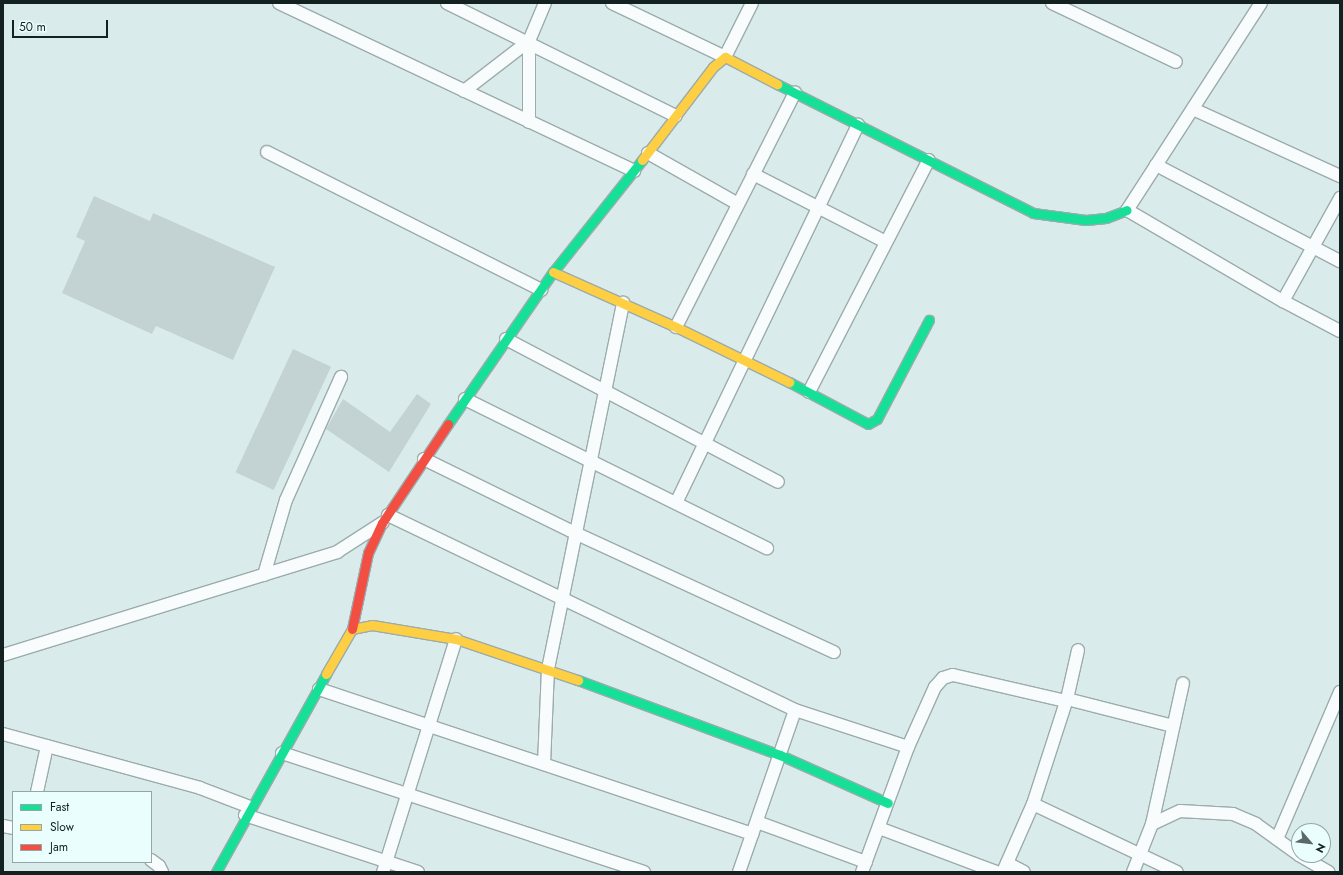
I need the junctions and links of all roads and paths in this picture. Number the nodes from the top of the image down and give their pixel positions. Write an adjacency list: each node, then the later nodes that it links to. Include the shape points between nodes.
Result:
1 (279, 3): 11 (street)
2 (447, 3): 8 (street)
3 (545, 3): 8 (street)
4 (612, 3): 9 (street)
5 (752, 3): 9 (street)
6 (1052, 3): 10 (street)
7 (1261, 3): 13 (street)
8 (529, 41): 11 (street); 14 (street); 15 (street)
9 (725, 56): 12 (street); 14 (street)
10 (1176, 62)
11 (464, 91): 15 (street)
12 (795, 92): 16 (street); 22 (street)
13 (1193, 109): 20 (street); 23 (street)
14 (676, 116): 18 (street)
15 (529, 122): 21 (street)
16 (858, 124): 19 (street); 26 (street)
17 (267, 152): 32 (street)
18 (648, 153): 21 (street); 25 (street)
19 (929, 160): 27 (street, via 1033,213 1086,220 1106,218); 28 (street)
20 (1156, 165): 27 (street); 29 (street)
21 (634, 171): 31 (street)
22 (753, 174): 25 (street); 26 (street)
23 (1340, 176)
24 (1340, 198): 29 (street)
25 (738, 204): 36 (street)
26 (817, 207): 28 (street); 39 (street)
27 (1127, 210): 33 (street)
28 (886, 242): 42 (street)
29 (1312, 246): 30 (street); 33 (street)
30 (1340, 261)
31 (553, 272): 32 (street); 34 (street)
32 (541, 290): 38 (street)
33 (1283, 301): 37 (street)
34 (623, 303): 36 (street); 41 (street)
35 (929, 320): 42 (street, via 877,419 868,424 862,423)
36 (676, 327): 39 (street)
37 (1340, 331)
38 (506, 339): 41 (street); 43 (street)
39 (744, 360): 42 (street); 44 (street)
40 (341, 377): 52 (street, via 286,500)
41 (606, 392): 44 (street); 46 (street)
42 (809, 392)
43 (465, 399): 45 (street); 46 (street)
44 (706, 444): 47 (street); 48 (street)
45 (424, 459): 49 (street); 50 (street)
46 (589, 460): 48 (street); 50 (street)
47 (778, 482)
48 (676, 503): 51 (street)
49 (385, 519): 52 (street, via 337,552); 53 (street); 54 (street, via 368,552)
50 (575, 533): 53 (street); 57 (street)
51 (767, 548)
52 (264, 575): 58 (street)
53 (563, 601): 59 (street); 64 (street)
54 (352, 629): 55 (street, via 372,625); 61 (street)
55 (456, 639): 59 (street); 65 (street)
56 (1078, 650): 63 (street)
57 (834, 652)
58 (3, 655)
59 (548, 669): 71 (street); 72 (street)
60 (1183, 683): 66 (street)
61 (319, 689): 65 (street); 70 (street)
62 (1340, 692): 82 (street)
63 (1066, 700): 66 (street); 69 (street, via 952,675 943,678 935,688); 76 (street)
64 (795, 710): 69 (street); 71 (street)
65 (428, 726): 72 (street); 74 (street)
66 (1173, 726): 79 (street)
67 (3, 734): 68 (street)
68 (47, 746): 73 (street); 77 (street, via 200,788)
69 (908, 747): 75 (street)
70 (282, 753): 74 (street); 77 (street)
71 (780, 755): 75 (street); 78 (street)
72 (544, 764): 81 (street)
73 (37, 791)
74 (407, 794): 87 (street); 93 (street)
75 (888, 803): 80 (street)
76 (1033, 804): 84 (street); 89 (street)
77 (248, 811): 87 (street); 91 (street)
78 (757, 822): 81 (street); 88 (street)
79 (1152, 824): 82 (street, via 1180,811 1233,814 1256,824); 84 (street)
80 (879, 828): 88 (street); 95 (street)
81 (752, 834): 94 (street)
82 (1277, 840): 83 (street)
83 (1291, 850)
84 (1140, 854): 97 (street); 98 (street)
85 (152, 861): 90 (street)
86 (1313, 863): 99 (street)
87 (385, 867): 92 (street)
88 (864, 867)
89 (1005, 868): 96 (street)
90 (162, 872)
91 (216, 872)
92 (418, 872)
93 (644, 872)
94 (739, 872)
95 (996, 872)
96 (1024, 872)
97 (1133, 872)
98 (1177, 872)
99 (1329, 872)

